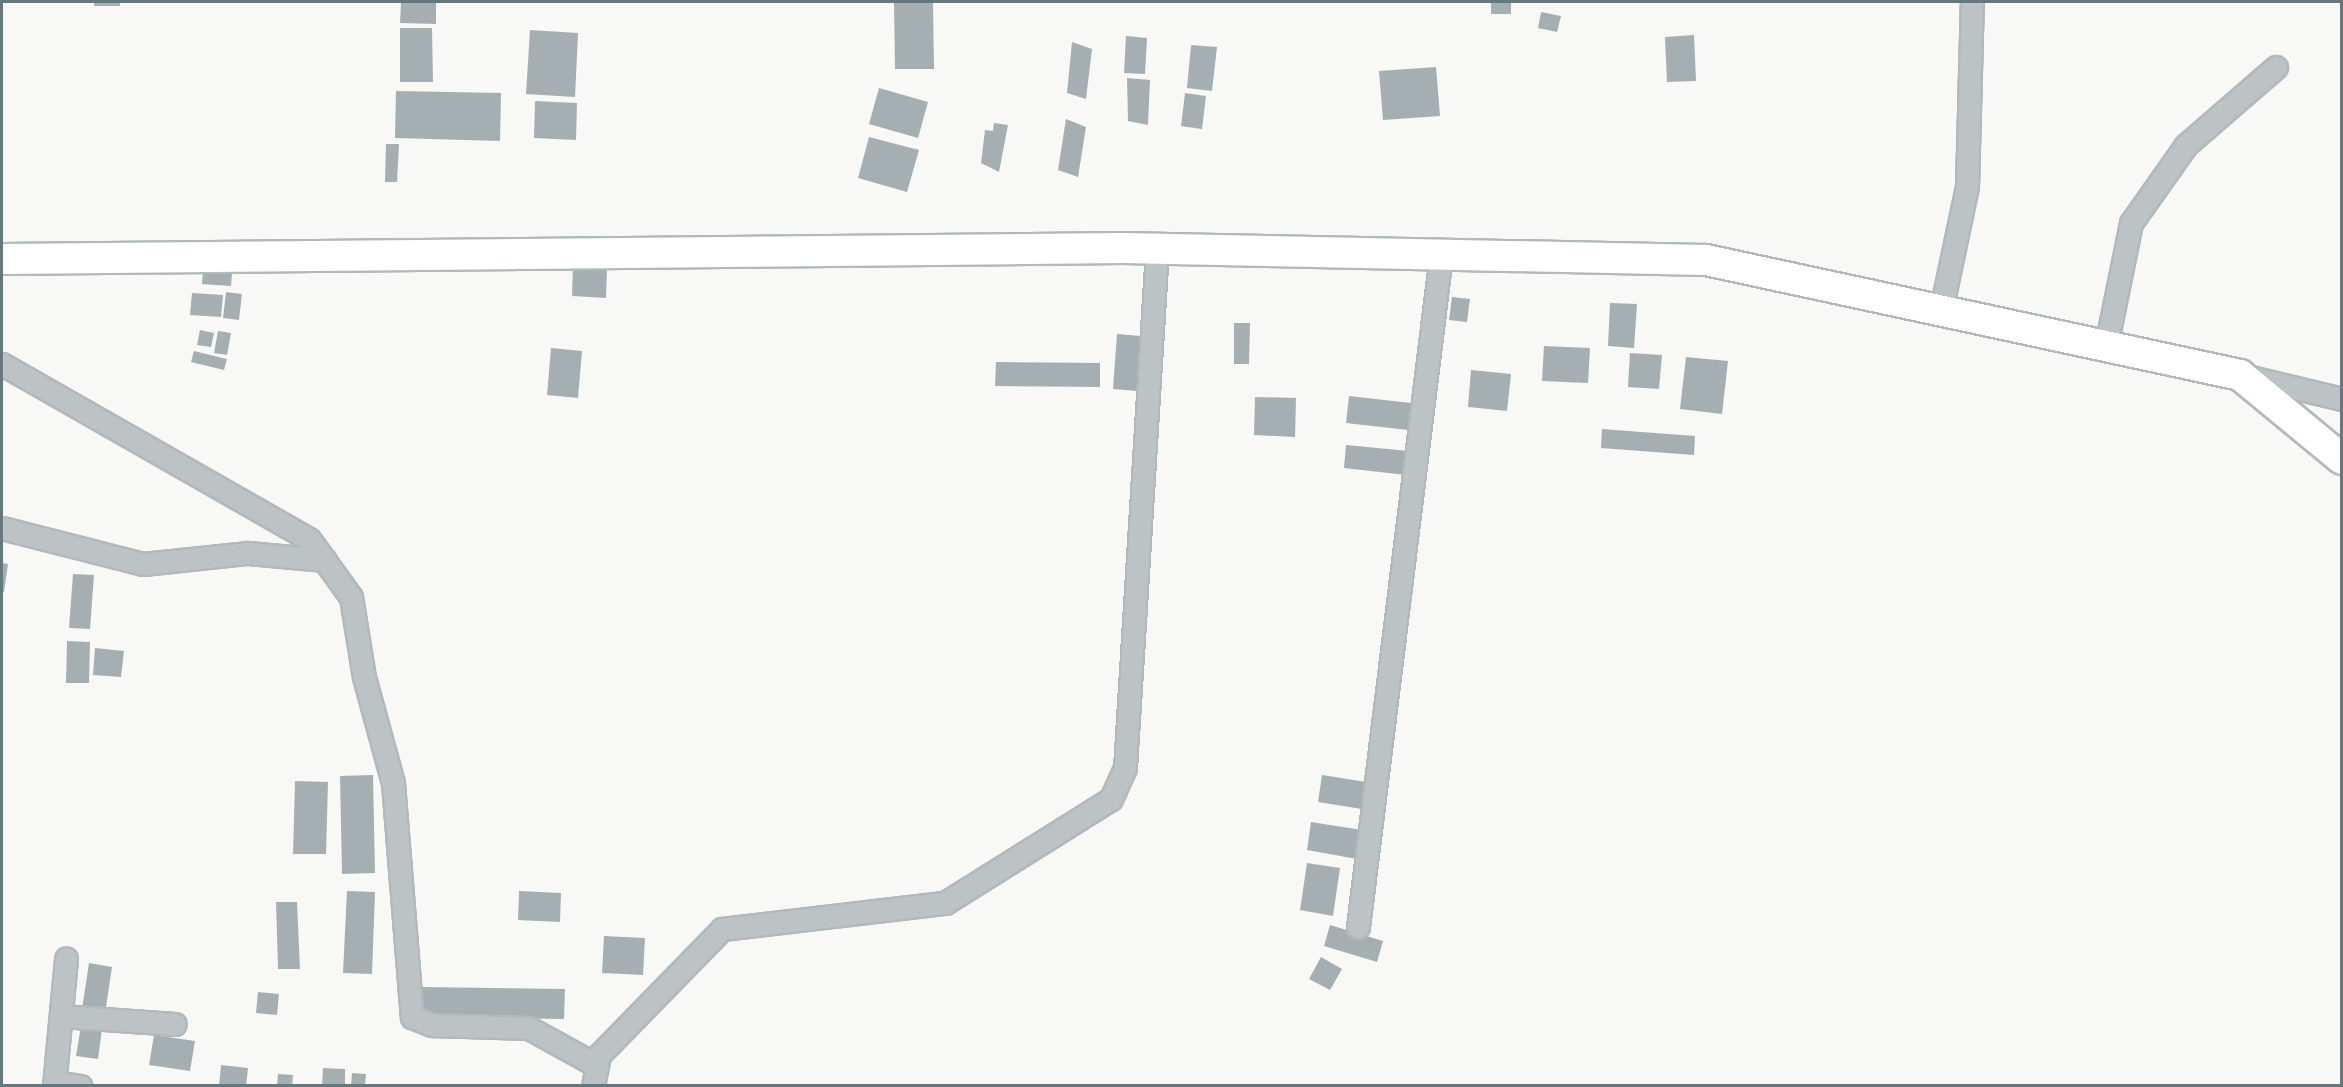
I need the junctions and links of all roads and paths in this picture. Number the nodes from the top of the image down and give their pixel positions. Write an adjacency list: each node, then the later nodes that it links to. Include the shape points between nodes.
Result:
1 (1972, 2): 6 (street, via 1967,187)
2 (2276, 67): 7 (street, via 2186,145 2131,223)
3 (1157, 249): 4 (main road); 5 (main road); 18 (street, via 1125,768 1111,799 945,903 722,929)
4 (1441, 255): 6 (main road, via 1706,260); 14 (street)
5 (2, 258)
6 (1941, 310): 7 (main road)
7 (2106, 346): 9 (main road)
8 (2, 364): 13 (street, via 301,533)
9 (2240, 375): 10 (street); 11 (main road)
10 (2342, 399)
11 (2342, 459)
12 (2, 528): 13 (street, via 143,564 248,553)
13 (325, 560): 18 (street, via 351,597 364,677 393,783 406,1001 412,1017 432,1024 529,1028)
14 (1358, 927)
15 (66, 958): 16 (street)
16 (61, 1016): 17 (street); 19 (street)
17 (175, 1024)
18 (595, 1075)
19 (55, 1084): 20 (street)
20 (81, 1086)

